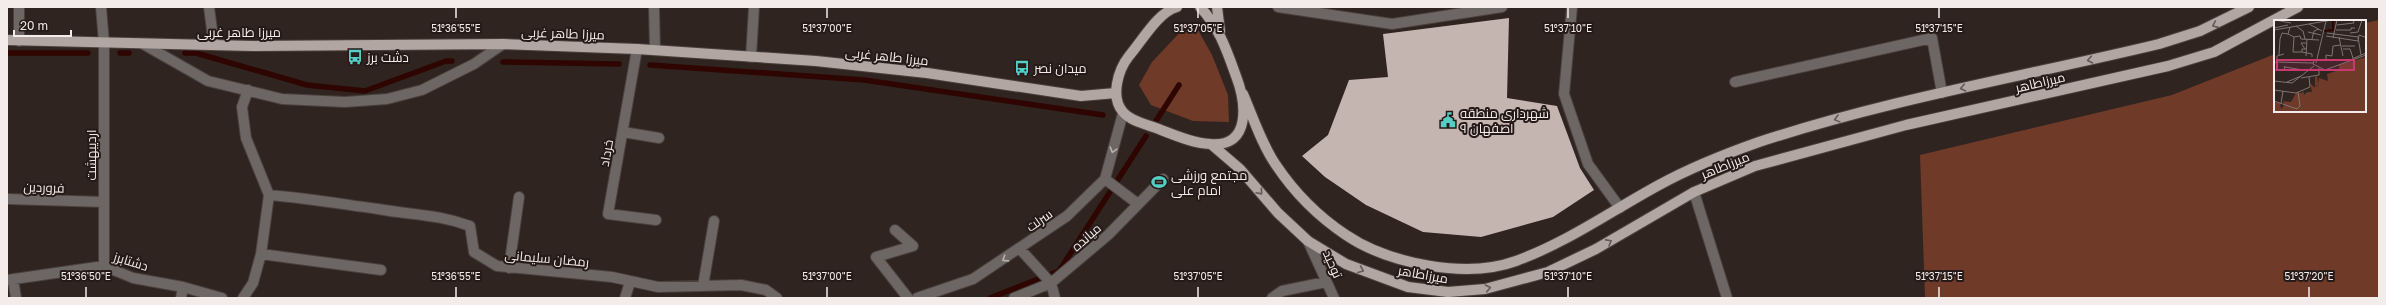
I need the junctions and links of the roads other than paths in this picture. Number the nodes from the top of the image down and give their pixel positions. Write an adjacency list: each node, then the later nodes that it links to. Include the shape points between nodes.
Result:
1 (20, 7): 18 (street)
2 (101, 7): 19 (street, اردیبهشت)
3 (209, 7): 22 (street)
4 (654, 7): 24 (street)
5 (754, 7): 25 (street)
6 (1166, 7): 15 (main road)
7 (1177, 7): 15 (main road)
8 (1200, 7): 16 (main road)
9 (1217, 7): 16 (main road)
10 (1278, 7): 11 (street, via 1392,24)
11 (1502, 7)
12 (1572, 7): 43 (street, via 1564,94 1588,164)
13 (2249, 7): 29 (main road, میرزاطاهر, one-way to 29, via 2200,32 2159,44)
14 (2298, 7): 37 (main road, میرزاطاهر, via 2214,52 2168,66 1906,125 1755,166)
15 (1159, 20): 28 (main road, via 1125,62)
16 (1221, 35): 30 (main road)
17 (7, 40): 18 (main road, میرزا طاهر غربی)
18 (19, 41): 19 (main road, میرزا طاهر غربی)
19 (104, 44): 20 (main road, میرزا طاهر غربی); 41 (street, اردیبهشت)
20 (143, 44): 22 (main road, میرزا طاهر غربی); 27 (street, via 208,81)
21 (503, 44): 22 (main road, میرزا طاهر غربی); 23 (main road, میرزا طاهر غربی); 27 (street, via 474,64 422,90 387,99 345,102 282,99)
22 (214, 45)
23 (637, 49): 24 (main road, میرزا طاهر غربی); 32 (street, خرداد)
24 (655, 50): 25 (main road, میرزا طاهر غربی)
25 (750, 57): 28 (main road, میرزا طاهر غربی, via 927,73 1081,96)
26 (1735, 82): 29 (street, via 1932,38)
27 (248, 90): 38 (street, via 242,108 246,138)
28 (1116, 93): 31 (main road)
29 (1942, 93): 43 (main road, میرزاطاهر, one-way to 43, via 1800,129 1741,148 1660,185)
30 (1243, 94): 34 (main road, via 1244,118 1241,129 1234,138); 43 (main road, میرزاطاهر, via 1274,164 1320,215 1348,236 1411,262 1447,268 1480,268 1512,263 1543,251)
31 (1123, 113): 34 (main road, via 1134,120 1194,142); 36 (street, one-way to 36)
32 (623, 132): 33 (street); 44 (street, خرداد, via 608,214)
33 (659, 138)
34 (1212, 145): 47 (main road, میرزاطاهر, one-way to 47, via 1240,169 1278,213)
35 (1163, 179): 42 (street, میانده)
36 (1106, 180): 42 (street); 48 (street, سرلت, via 1067,216)
37 (1694, 192): 47 (main road, میرزاطاهر, one-way to 37, via 1346,264 1408,287 1448,292 1485,289 1548,272 1596,249); 71 (street)
38 (269, 195): 49 (street); 51 (street, رمضان سلیمانی, via 446,217 470,226 474,252 496,266)
39 (519, 197): 51 (street)
40 (8, 199): 41 (street, فروردین)
41 (104, 202): 50 (street, اردیبهشت)
42 (1138, 204): 56 (street, میانده, via 1108,235)
43 (1620, 208)
44 (656, 220)
45 (714, 221): 57 (street)
46 (895, 230): 65 (street, via 913,246 876,257)
47 (1308, 241): 55 (street, توحید)
48 (1020, 249): 56 (street); 66 (street, سرلت, one-way to 66, via 973,279)
49 (261, 254): 52 (street); 62 (street, via 253,283)
50 (104, 266): 53 (street, دشتابرز); 58 (street, دشتابرز, via 133,278)
51 (508, 268): 54 (street, رمضان سلیمانی, via 612,276)
52 (381, 270)
53 (10, 280): 59 (street)
54 (630, 282): 57 (street, رمضان سلیمانی, via 658,287); 63 (street)
55 (1326, 282): 69 (street, via 1282,291); 70 (street, توحید)
56 (1050, 283): 67 (street, میانده); 68 (street)
57 (703, 286): 64 (street, رمضان سلیمانی, via 741,285 766,290)
58 (183, 287): 60 (street); 61 (street, دشتابرز)
59 (16, 298)
60 (181, 298)
61 (222, 298)
62 (243, 298)
63 (625, 298)
64 (777, 298)
65 (908, 298)
66 (917, 298)
67 (1014, 298)
68 (1055, 298)
69 (1272, 298)
70 (1334, 298)
71 (1727, 298)

